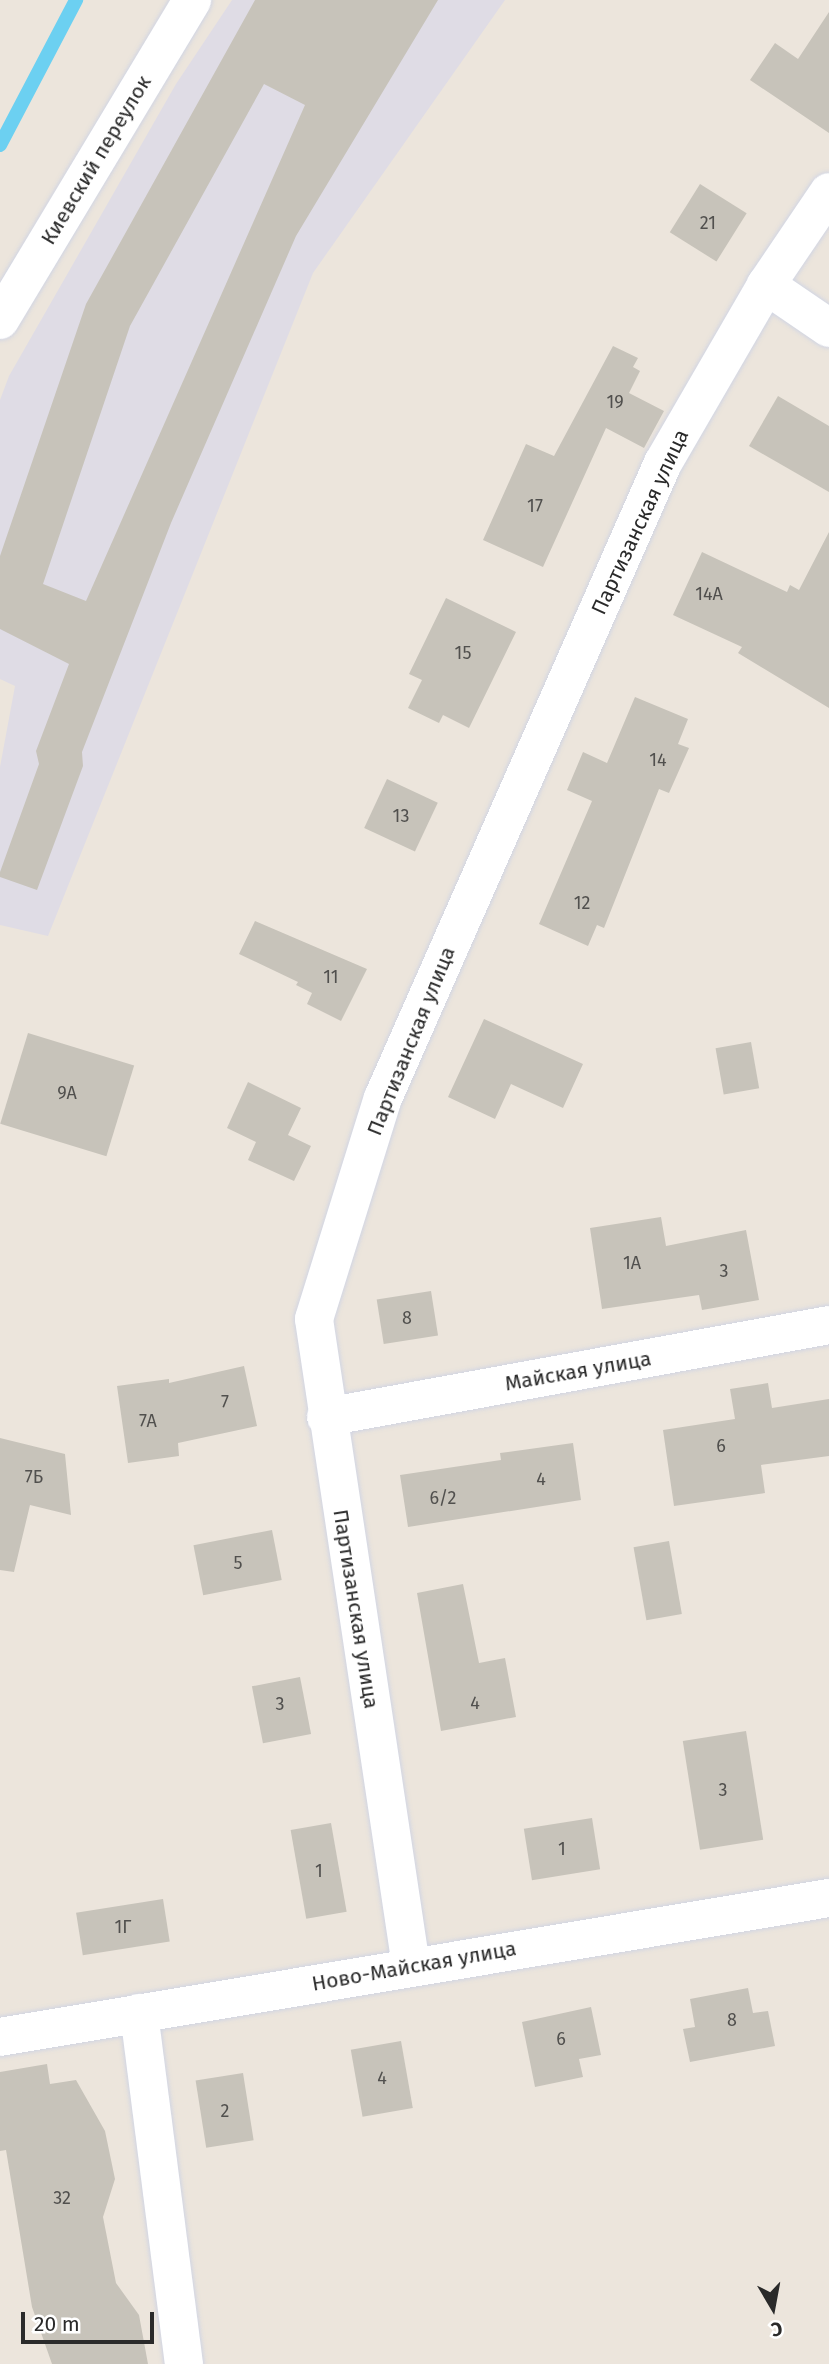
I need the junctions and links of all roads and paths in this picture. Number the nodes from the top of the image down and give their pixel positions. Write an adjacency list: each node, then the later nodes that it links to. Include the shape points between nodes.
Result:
1 (192, 0): 4 (street, Киевский переулок)
2 (829, 192): 3 (street, Партизанская улица)
3 (766, 285): 5 (street); 7 (street, Партизанская улица, via 663,463 383,1098 314,1319)
4 (0, 320)
5 (829, 328)
6 (829, 1325): 7 (street, Майская улица)
7 (326, 1417): 9 (street, Партизанская улица)
8 (829, 1898): 9 (street, Ново-Майская улица)
9 (411, 1966): 10 (street, Ново-Майская улица)
10 (139, 2013): 11 (street, Ново-Майская улица); 12 (street)
11 (0, 2037)
12 (184, 2364)

